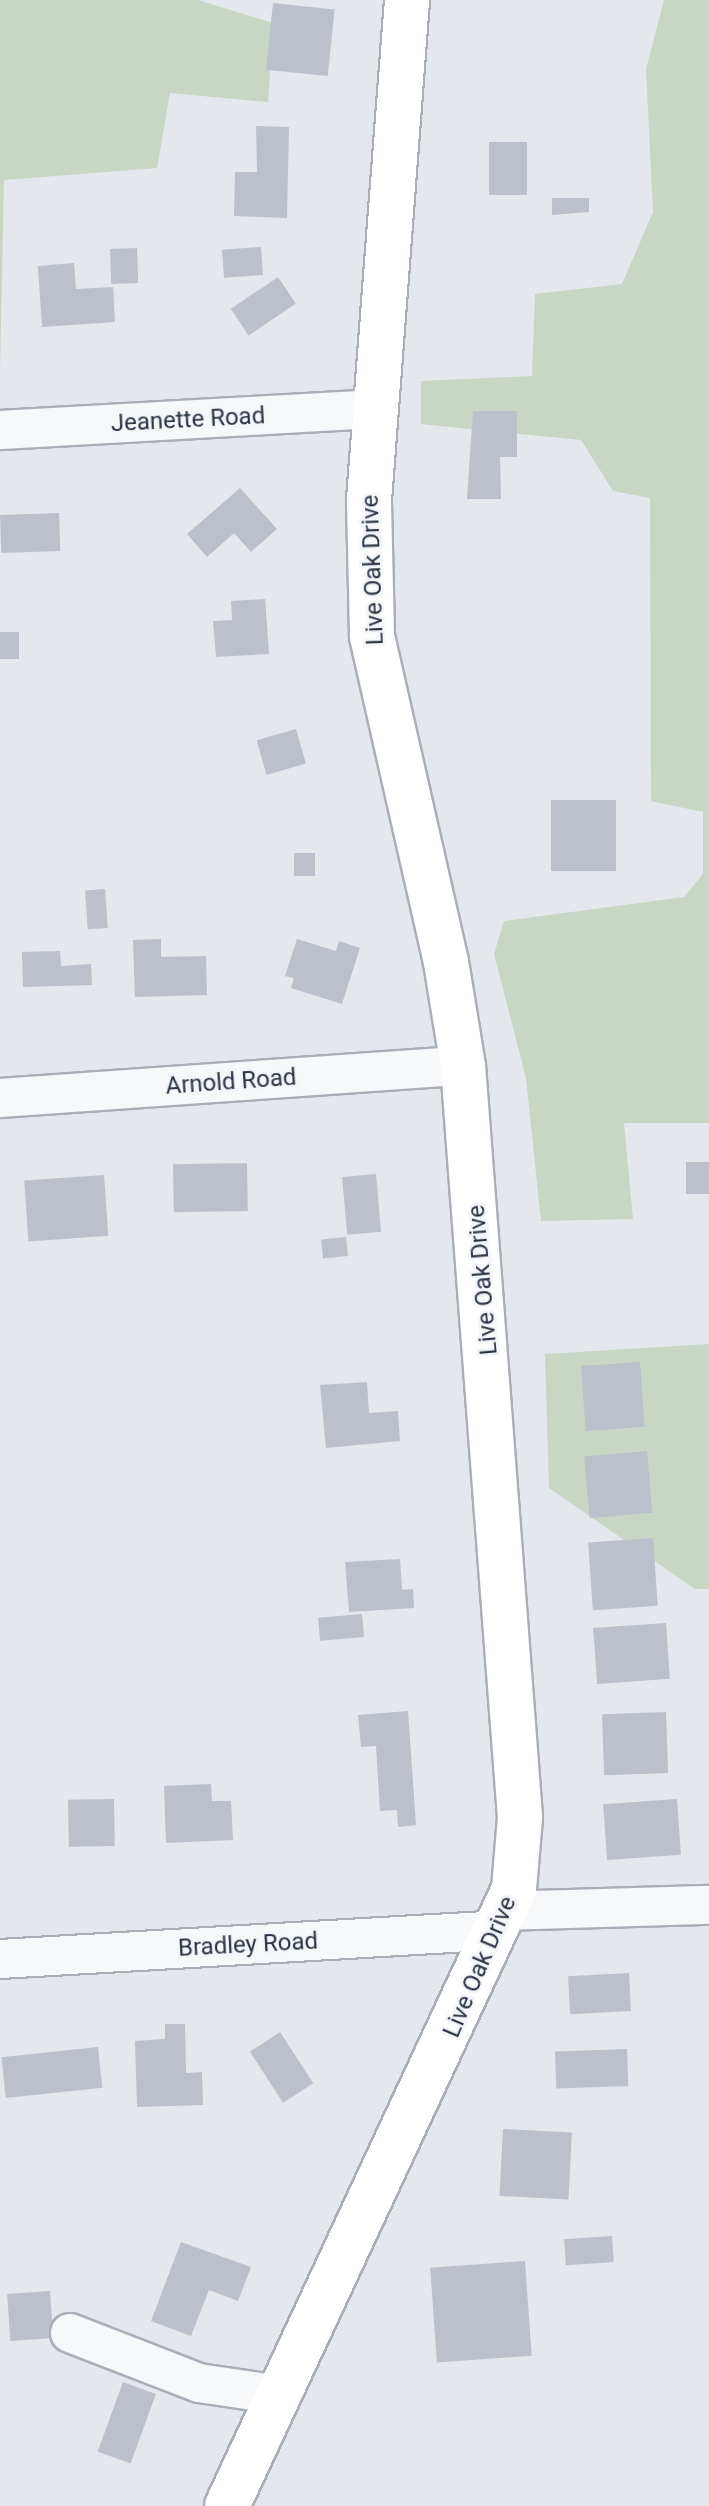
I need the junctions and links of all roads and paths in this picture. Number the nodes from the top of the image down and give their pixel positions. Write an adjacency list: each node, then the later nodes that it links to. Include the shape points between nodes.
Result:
1 (407, 0): 2 (main road, Live Oak Drive)
2 (376, 409): 3 (street, Jeanette Road); 4 (main road, Live Oak Drive, via 372,635 446,962)
3 (0, 430)
4 (463, 1066): 5 (street, Arnold Road); 7 (main road, Live Oak Drive, via 520,1817 514,1889)
5 (0, 1098)
6 (709, 1905): 7 (street, Bradley Road)
7 (500, 1921): 8 (street, Bradley Road); 10 (main road, Live Oak Drive)
8 (0, 1959)
9 (70, 2333): 10 (street, via 199,2383)
10 (280, 2395): 11 (main road, Live Oak Drive)
11 (227, 2506)

